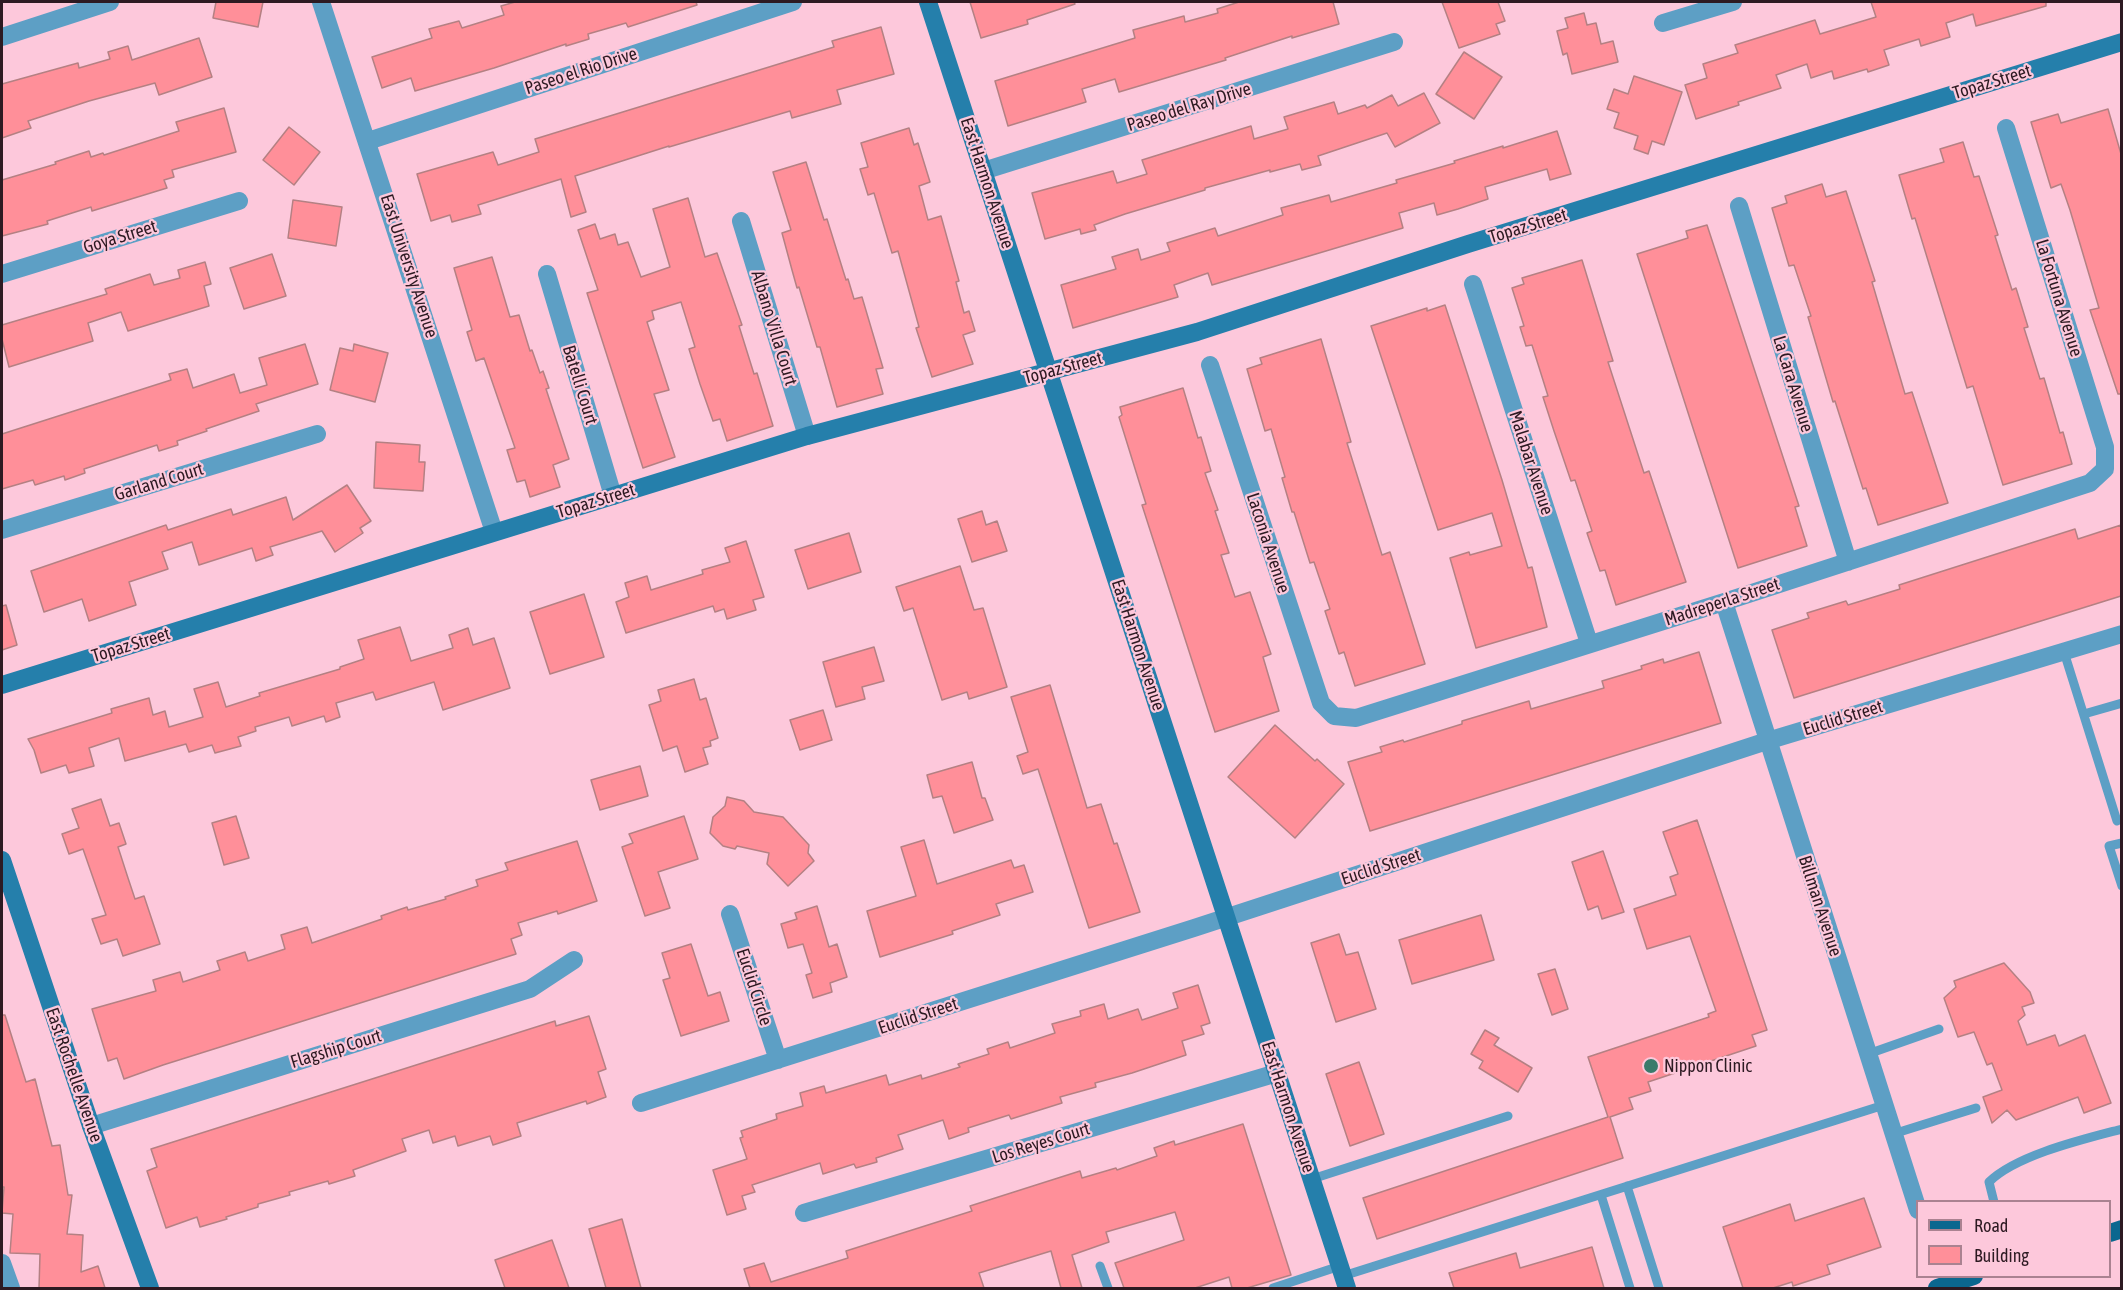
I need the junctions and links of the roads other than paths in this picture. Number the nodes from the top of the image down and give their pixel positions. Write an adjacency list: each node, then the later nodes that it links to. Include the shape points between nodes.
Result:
1 (110, 2): 7 (street)
2 (321, 2): 11 (street, East University Avenue)
3 (793, 2): 11 (street, Paseo el Rio Drive)
4 (928, 2): 12 (street, East Harmon Avenue)
5 (1733, 2): 6 (street)
6 (1663, 23)
7 (2, 37)
8 (1394, 42): 12 (street, Paseo del Ray Drive)
9 (2121, 42): 20 (street, Topaz Street, via 1197,332)
10 (2006, 128): 23 (street, La Fortuna Avenue, via 2105,447)
11 (368, 141): 26 (street, East University Avenue)
12 (983, 171): 20 (street, East Harmon Avenue)
13 (239, 201): 16 (street, Goya Street)
14 (1739, 206): 27 (street, La Cara Avenue)
15 (741, 221): 22 (street, Albano Villa Court)
16 (2, 274)
17 (547, 274): 24 (street, Batelli Court)
18 (1473, 284): 30 (street, Malabar Avenue)
19 (1210, 365): 35 (street, Laconia Avenue, via 1321,703)
20 (1048, 372): 22 (street, Topaz Street); 42 (street, East Harmon Avenue)
21 (317, 434): 25 (street, Garland Court)
22 (807, 436): 24 (street, Topaz Street)
23 (2104, 469): 27 (street, Madreperla Street, via 2090,483)
24 (613, 496): 26 (street, Topaz Street)
25 (2, 530)
26 (494, 532): 32 (street, Topaz Street)
27 (1848, 562): 28 (street, Madreperla Street)
28 (1724, 602): 30 (street, Madreperla Street); 36 (street, Billman Avenue)
29 (2121, 634): 31 (street, Euclid Street)
30 (1590, 643): 35 (street, Madreperla Street, via 1356,718)
31 (2064, 652): 34 (lane); 36 (street, Euclid Street)
32 (2, 685)
33 (2121, 703): 34 (lane)
34 (2084, 714): 37 (lane)
35 (1334, 717)
36 (1767, 741): 42 (street, Euclid Street); 45 (street, Billman Avenue)
37 (2117, 821)
38 (2121, 843): 40 (lane, via 2109,846)
39 (2, 860): 52 (street, East Rochelle Avenue)
40 (2121, 886)
41 (730, 914): 46 (street, Euclid Circle)
42 (1226, 917): 46 (street, Euclid Street); 47 (street, East Harmon Avenue)
43 (574, 960): 52 (street, Flagship Court, via 530,989)
44 (1939, 1029): 45 (lane)
45 (1868, 1054): 49 (street, Billman Avenue)
46 (778, 1060): 48 (street, Euclid Street)
47 (1277, 1072): 55 (street, East Harmon Avenue); 60 (street, Los Reyes Court)
48 (641, 1103)
49 (1884, 1105): 54 (street, Billman Avenue); 56 (lane)
50 (1976, 1108): 54 (lane)
51 (1508, 1116): 55 (lane)
52 (91, 1125): 67 (street, East Rochelle Avenue)
53 (2121, 1129): 58 (lane, via 2059,1146 1999,1173 1989,1182)
54 (1893, 1134): 59 (street, Billman Avenue)
55 (1312, 1179): 63 (street, East Harmon Avenue)
56 (1627, 1186): 57 (lane); 71 (lane)
57 (1601, 1195): 63 (lane); 70 (lane)
58 (1994, 1200)
59 (1916, 1207)
60 (804, 1213)
61 (2, 1263): 66 (street)
62 (1100, 1266): 68 (lane)
63 (1343, 1277): 69 (lane)
64 (1965, 1278): 65 (main road)
65 (1939, 1284)
66 (11, 1288)
67 (150, 1288)
68 (1108, 1288)
69 (1273, 1288)
70 (1630, 1288)
71 (1659, 1288)

